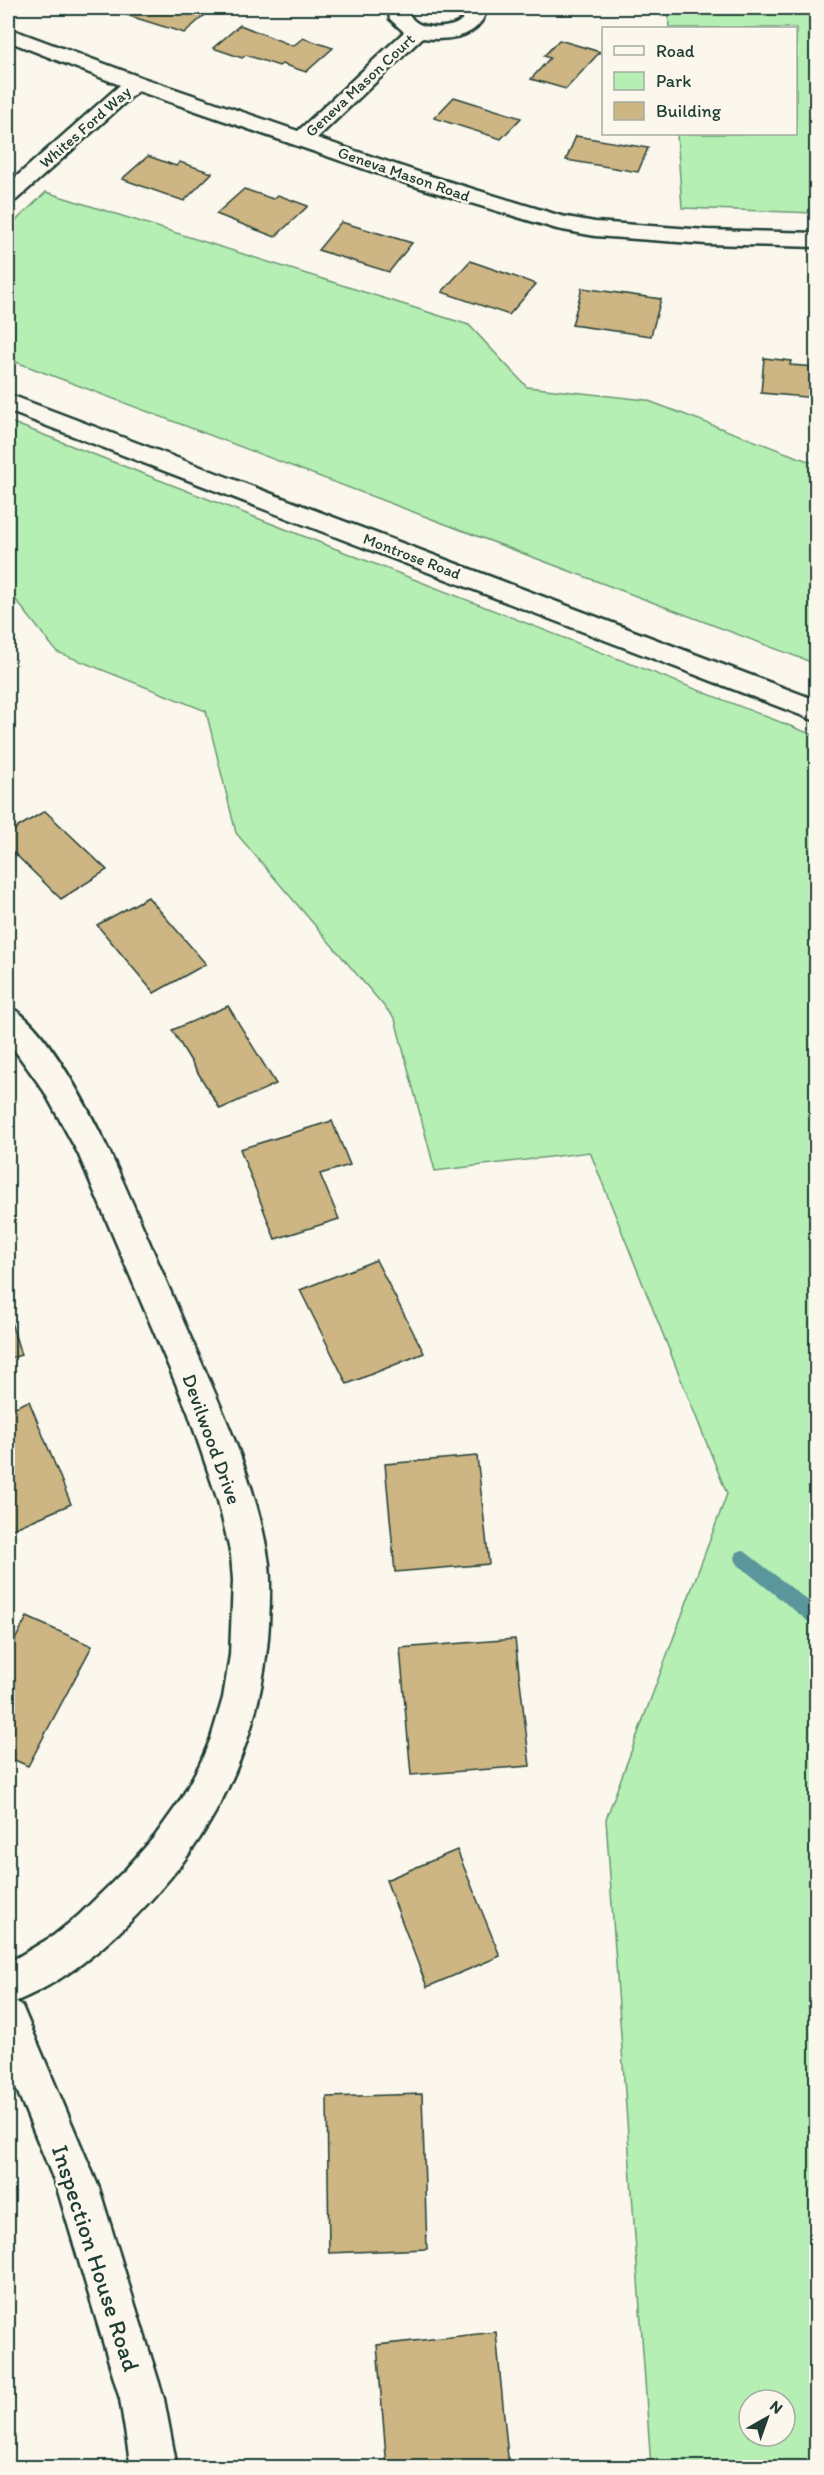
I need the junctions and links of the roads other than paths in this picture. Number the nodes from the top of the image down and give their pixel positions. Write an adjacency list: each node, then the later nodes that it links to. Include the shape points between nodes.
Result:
1 (398, 8): 3 (street, Geneva Mason Court, via 400,19)
2 (477, 8): 3 (street, Geneva Mason Court, via 476,18 459,30)
3 (418, 30): 6 (street, Geneva Mason Court)
4 (8, 34): 5 (street, Geneva Mason Road)
5 (135, 83): 6 (street, Geneva Mason Road); 7 (street, Whites Ford Way)
6 (302, 140): 8 (street, Geneva Mason Road, via 556,222 595,229 706,237)
7 (8, 195)
8 (816, 240)
9 (8, 402): 10 (street, Montrose Road)
10 (816, 711)
11 (8, 1019): 12 (street, Devilwood Drive, via 31,1044 65,1098 99,1165 220,1448 237,1501 251,1570 251,1641 243,1698 224,1755 208,1792 184,1829 137,1888 75,1945)
12 (8, 1985)
13 (8, 2020): 14 (street, Inspection House Road, via 78,2188 142,2399)
14 (154, 2468)

